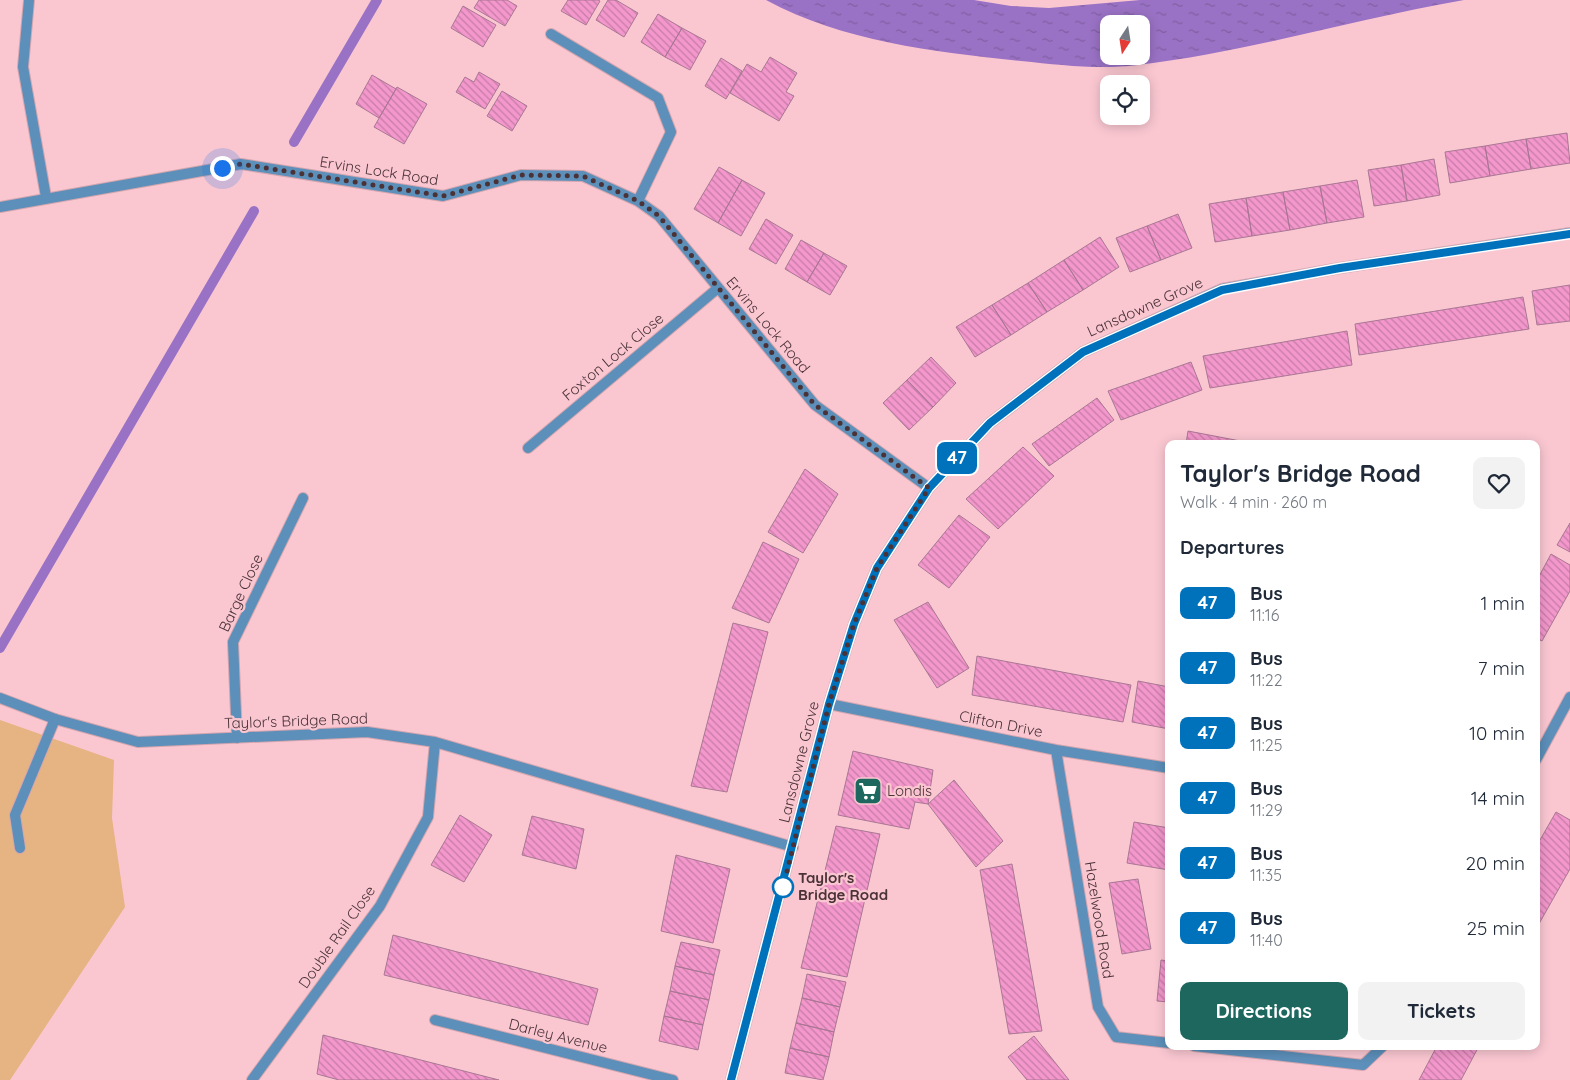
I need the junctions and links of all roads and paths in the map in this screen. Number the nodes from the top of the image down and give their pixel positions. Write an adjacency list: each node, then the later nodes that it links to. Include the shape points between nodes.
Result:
1 (29, 0): 3 (street, via 22,67)
2 (551, 34): 4 (street, via 658,98 671,132)
3 (46, 197): 4 (street, Ervins Lock Road, via 241,164 443,196 521,175 583,176); 5 (street, Ervins Lock Road)
4 (638, 201): 7 (street, Ervins Lock Road, via 659,216)
5 (0, 207)
6 (1570, 234): 9 (street, Lansdowne Grove, via 1340,268 1222,290 1083,352 990,423)
7 (718, 288): 8 (street, Foxton Lock Close); 9 (street, Ervins Lock Road, via 815,405)
8 (528, 448)
9 (929, 488): 13 (street, Lansdowne Grove, via 877,568 854,624)
10 (303, 498): 15 (street, Barge Close, via 233,642)
11 (0, 698): 14 (street, Taylor's Bridge Road)
12 (1570, 698): 18 (street)
13 (829, 704): 17 (street, Clifton Drive); 21 (street, Lansdowne Grove)
14 (55, 719): 15 (street, Taylor's Bridge Road, via 138,742); 20 (street, via 15,815)
15 (237, 738): 16 (street, Taylor's Bridge Road, via 368,732)
16 (435, 742): 21 (street, Taylor's Bridge Road); 26 (street, Double Rail Close, via 428,817 380,906)
17 (1056, 750): 19 (street, Clifton Drive); 23 (street, Hazelwood Road, via 1098,1007 1116,1038)
18 (1540, 753)
19 (1165, 767)
20 (20, 848)
21 (793, 848): 28 (street, Lansdowne Grove)
22 (436, 1020): 27 (street, Darley Avenue)
23 (1165, 1043)
24 (1230, 1050): 25 (street, via 1363,1065)
25 (1379, 1050)
26 (252, 1080)
27 (673, 1080)
28 (731, 1080)

